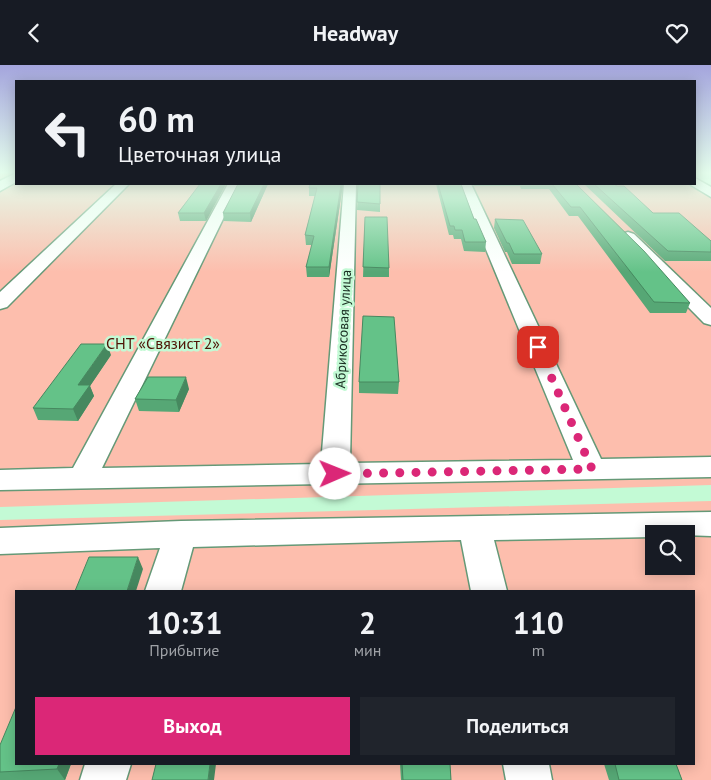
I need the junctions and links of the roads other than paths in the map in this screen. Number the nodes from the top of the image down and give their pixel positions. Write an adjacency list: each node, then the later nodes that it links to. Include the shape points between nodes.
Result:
1 (100, 205): 6 (street)
2 (223, 205): 11 (street)
3 (349, 205): 10 (street, Абрикосовая улица)
4 (475, 205): 9 (street)
5 (618, 227): 7 (street)
6 (0, 303)
7 (711, 319)
8 (711, 467): 9 (street)
9 (592, 469): 10 (street)
10 (335, 474): 11 (street)
11 (82, 479): 12 (street)
12 (0, 480)
13 (711, 524): 14 (street)
14 (475, 527): 15 (street); 18 (street)
15 (181, 534): 16 (street); 17 (street)
16 (0, 541)
17 (163, 590)
18 (489, 590)
19 (108, 765): 21 (street)
20 (526, 765): 22 (street)
21 (103, 780)
22 (529, 780)

